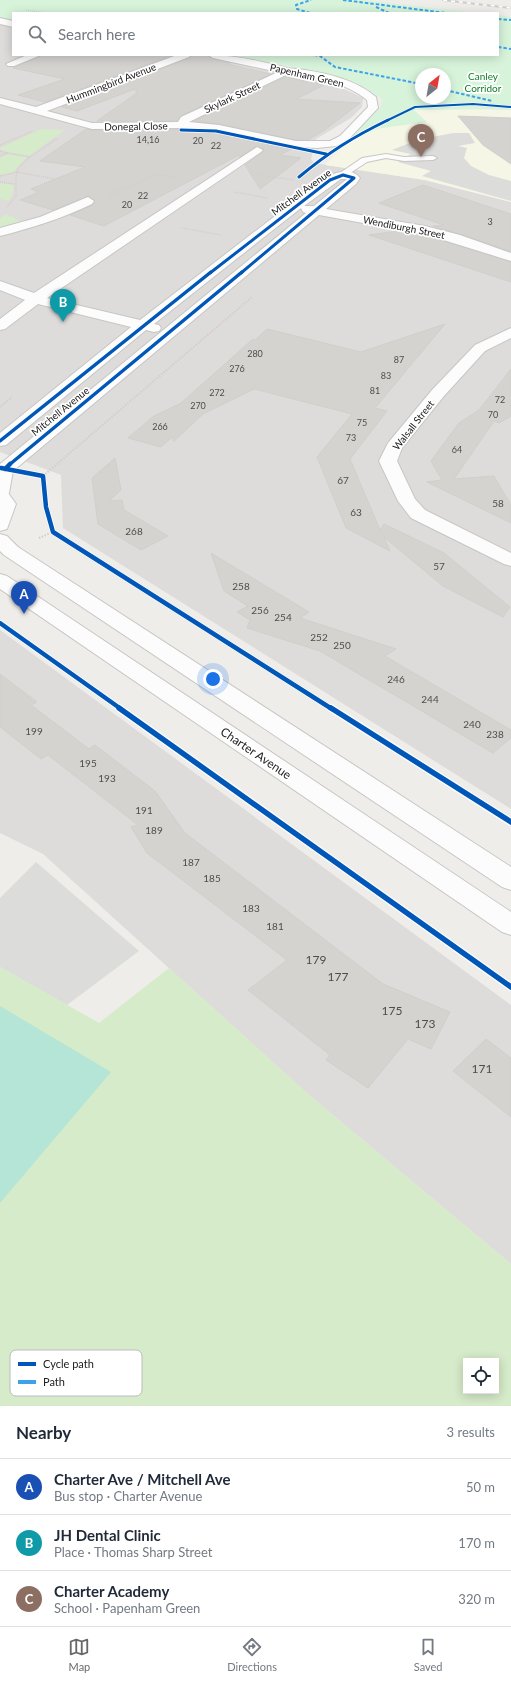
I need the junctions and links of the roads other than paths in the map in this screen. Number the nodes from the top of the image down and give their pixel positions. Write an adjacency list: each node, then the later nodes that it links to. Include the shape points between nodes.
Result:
1 (0, 21): 2 (street)
2 (12, 24)
3 (33, 56): 7 (street)
4 (183, 56): 11 (street, Hummingbird Avenue)
5 (219, 56): 9 (street, Papenham Green, via 278,68)
6 (0, 62): 7 (street)
7 (11, 64): 8 (street)
8 (24, 68)
9 (285, 72): 12 (street, Skylark Street, via 184,119); 13 (street, Papenham Green, via 304,73 343,82 366,93 372,100 373,108)
10 (0, 101): 11 (street, Donegal Close)
11 (36, 111): 12 (street, Donegal Close, via 107,127)
12 (182, 125): 13 (street, Donegal Close, via 219,128 296,144 332,144)
13 (344, 138)
14 (257, 150): 23 (street)
15 (432, 158): 16 (lane, via 404,159 386,156 365,160)
16 (342, 175): 18 (street, Mitchell Avenue, via 334,176); 19 (street, Mitchell Avenue, via 350,176 354,180)
17 (88, 201): 20 (street, via 60,215)
18 (293, 208): 19 (street, Wendiburgh Street); 25 (street, Mitchell Avenue)
19 (317, 211): 21 (street, Wendiburgh Street, via 432,232); 26 (street, Mitchell Avenue)
20 (0, 232)
21 (509, 255)
22 (0, 285): 23 (street)
23 (36, 299): 24 (street); 25 (street)
24 (0, 326)
25 (143, 326): 26 (street); 28 (street, Mitchell Avenue)
26 (171, 332): 29 (street, Mitchell Avenue, via 5,469)
27 (511, 332): 32 (street, Walsall Street, via 480,348 394,447 388,461 407,501 418,514)
28 (0, 441)
29 (0, 493): 30 (street, via 7,504)
30 (0, 525)
31 (0, 540): 34 (street, via 18,556)
32 (511, 560)
33 (0, 580): 35 (street, Charter Avenue)
34 (511, 880)
35 (511, 926)

